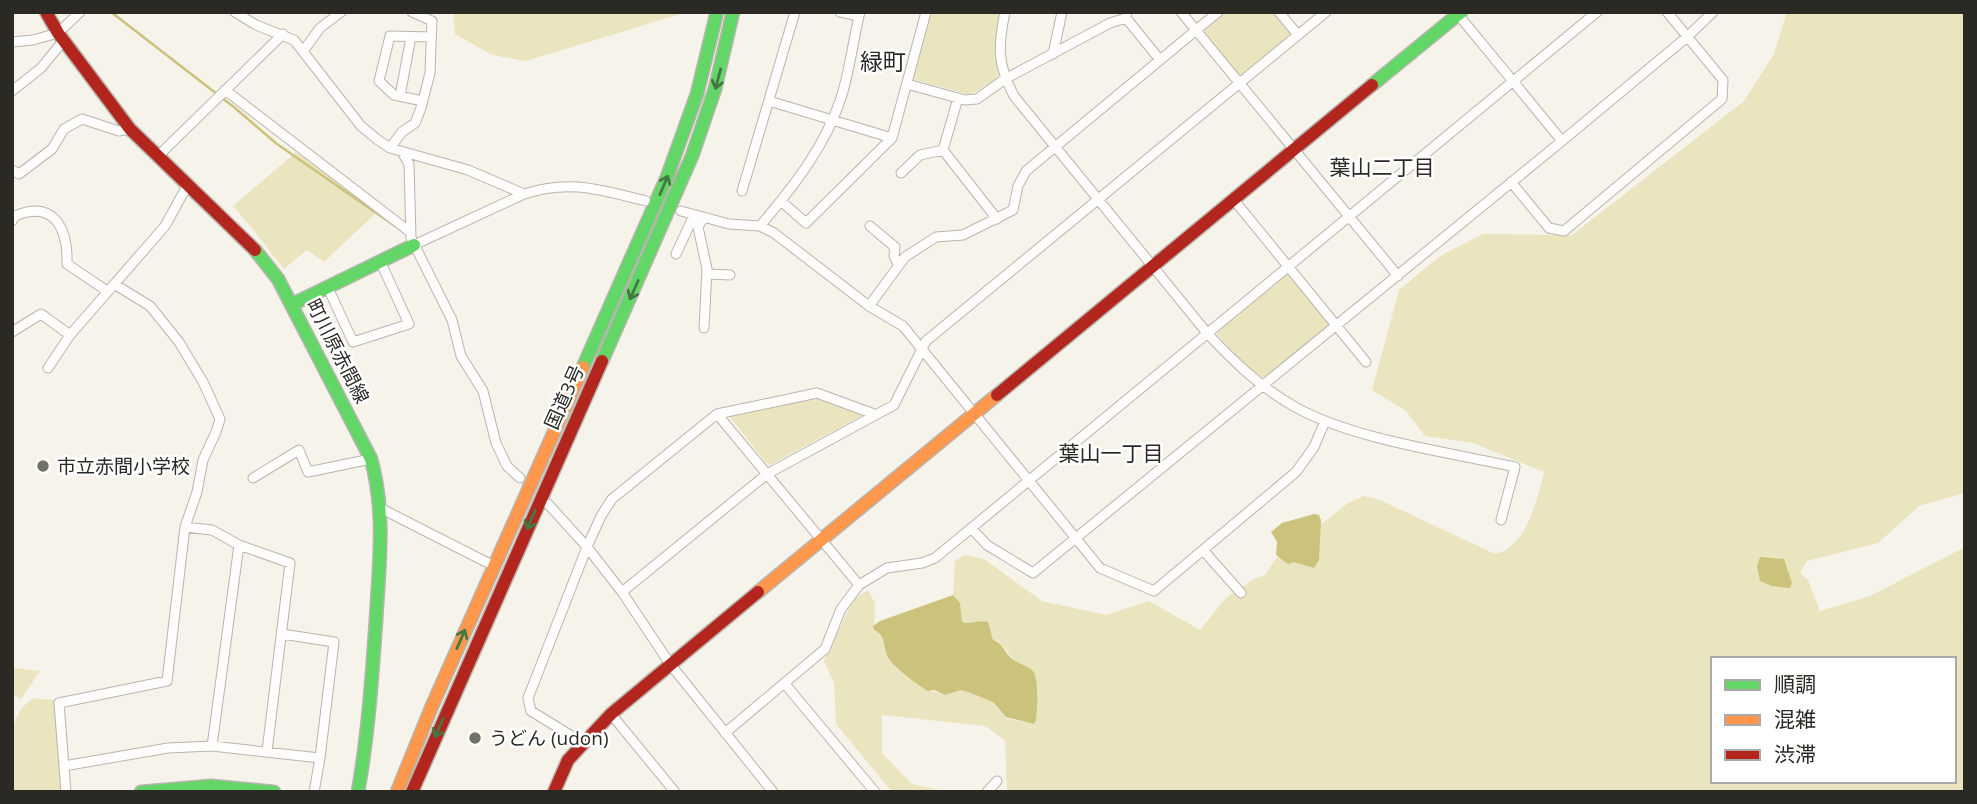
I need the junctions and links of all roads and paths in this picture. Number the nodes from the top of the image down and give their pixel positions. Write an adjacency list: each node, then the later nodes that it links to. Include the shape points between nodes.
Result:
1 (46, 12): 29 (main road, 町川原赤間線)
2 (79, 12): 29 (street)
3 (235, 12): 27 (street)
4 (323, 12): 25 (street)
5 (341, 12): 25 (street)
6 (412, 12): 24 (street)
7 (718, 12): 116 (main road, 国道3号, one-way to 7, via 667,177 697,94)
8 (733, 12): 137 (main road, 国道3号, one-way to 137, via 715,89 692,156)
9 (795, 12): 45 (street)
10 (840, 12): 22 (street)
11 (926, 12): 40 (street)
12 (1005, 12): 37 (street, via 999,47)
13 (1062, 12): 35 (street)
14 (1181, 12): 26 (street)
15 (1218, 12): 26 (street)
16 (1279, 12): 28 (street)
17 (1326, 12): 28 (street)
18 (1597, 12): 38 (street)
19 (1667, 12): 32 (street)
20 (1713, 12): 32 (street)
21 (1459, 13): 38 (street); 54 (main road)
22 (859, 14): 47 (street, via 842,96)
23 (1126, 15): 35 (street); 36 (street)
24 (434, 16): 31 (street)
25 (327, 23): 34 (street)
26 (1196, 30): 36 (street); 39 (street)
27 (283, 34): 34 (street); 41 (street)
28 (1298, 35): 39 (street)
29 (61, 36): 33 (street); 42 (street, via 41,68); 48 (main road, 町川原赤間線)
30 (411, 37): 31 (street); 43 (street); 43 (street, via 390,36 379,81)
31 (431, 37): 46 (street)
32 (1687, 37): 50 (street); 59 (street, via 1723,80 1722,99 1564,230 1549,228)
33 (12, 42)
34 (304, 50): 52 (street, via 361,126)
35 (1053, 54): 37 (street)
36 (1160, 61): 51 (street)
37 (1005, 79): 44 (street, via 977,99); 51 (street)
38 (1513, 81): 50 (street); 69 (street)
39 (1240, 83): 54 (street); 63 (street)
40 (907, 84): 44 (street); 49 (street)
41 (225, 90): 56 (street); 74 (street)
42 (12, 91)
43 (400, 96): 46 (street)
44 (958, 98): 53 (street)
45 (769, 101): 47 (street); 61 (street)
46 (423, 102): 52 (street, via 415,123)
47 (832, 120): 49 (street); 66 (street, via 819,149)
48 (130, 129): 56 (main road, 町川原赤間線); 57 (street, via 119,131 82,119 64,129 52,149 19,174)
49 (892, 138): 66 (street, via 806,223)
50 (1562, 141): 59 (street)
51 (1055, 146): 63 (street); 70 (street, via 1026,171 1013,210)
52 (390, 148): 55 (street)
53 (943, 150): 58 (street, via 920,155); 70 (street)
54 (1294, 150): 64 (main road); 69 (street)
55 (402, 152): 62 (street, via 468,170); 74 (street, via 410,164)
56 (157, 157): 60 (main road, 町川原赤間線)
57 (13, 172)
58 (901, 173)
59 (1511, 182): 83 (street)
60 (187, 186): 84 (street, via 165,226); 86 (main road, 町川原赤間線, via 257,252)
61 (742, 191)
62 (524, 194): 65 (street, via 557,186 589,187); 75 (street)
63 (1099, 199): 79 (street); 93 (street)
64 (1234, 200): 79 (main road); 80 (street)
65 (646, 201)
66 (781, 201): 72 (street)
67 (681, 211): 68 (street)
68 (699, 216): 72 (street); 76 (street); 81 (street)
69 (1349, 216): 80 (street); 83 (street)
70 (997, 219): 78 (street, via 963,235 936,237)
71 (12, 221): 84 (street, via 32,211 55,219 63,227 67,264)
72 (760, 226): 87 (street)
73 (870, 226): 78 (street, via 895,247)
74 (410, 232): 75 (street)
75 (414, 246): 77 (main road); 104 (street, via 452,320 461,356 483,391 496,443 507,466)
76 (676, 254)
77 (381, 263): 85 (main road); 85 (street, via 409,324 353,342)
78 (898, 264): 87 (street)
79 (1154, 265): 91 (street); 99 (main road)
80 (1288, 266): 88 (street); 91 (street)
81 (707, 274): 82 (street); 89 (street)
82 (730, 275)
83 (1398, 276): 88 (street)
84 (111, 288): 92 (street); 109 (street, via 150,306 179,342 220,419 203,460)
85 (328, 288): 86 (main road)
86 (293, 304): 101 (main road, 町川原赤間線)
87 (869, 306): 93 (street, via 903,326)
88 (1337, 326): 94 (street); 96 (street)
89 (704, 328)
90 (12, 332): 92 (street, via 41,314)
91 (1207, 332): 96 (street); 105 (street)
92 (70, 335): 95 (street)
93 (920, 349): 98 (street, via 894,405); 99 (street)
94 (1366, 362)
95 (48, 368)
96 (1263, 386): 100 (street); 111 (street)
97 (718, 414): 98 (street, via 817,393); 102 (street); 114 (street, via 612,499)
98 (874, 414): 102 (street)
99 (974, 414): 105 (street); 112 (main road)
100 (1325, 421): 108 (street, via 1515,467); 115 (street, via 1296,472)
101 (371, 459): 103 (street, via 308,472 299,450); 107 (main road, 町川原赤間線)
102 (767, 474): 112 (street); 118 (street)
103 (253, 478)
104 (520, 478)
105 (1028, 480): 110 (street); 111 (street)
106 (548, 504): 114 (street)
107 (382, 509): 116 (street); 135 (main road, 町川原赤間線, via 368,733)
108 (1501, 520)
109 (185, 527): 113 (street, via 212,530); 129 (street, via 167,681 59,703)
110 (971, 528): 111 (street, via 986,545 1033,573); 117 (street, via 935,558 887,568)
111 (1076, 540): 115 (street, via 1100,568 1154,591)
112 (820, 541): 117 (street); 121 (main road)
113 (239, 545): 120 (street, via 290,563); 126 (street)
114 (587, 547): 118 (street); 125 (street, via 528,698 531,711)
115 (1203, 550): 119 (street)
116 (494, 566): 136 (main road, 国道3号, one-way to 116)
117 (859, 585): 122 (street, via 841,609 825,649)
118 (622, 592): 121 (street)
119 (1241, 593)
120 (282, 634): 127 (street); 128 (street, via 334,642)
121 (670, 664): 123 (main road); 124 (street)
122 (785, 684): 124 (street); 141 (street)
123 (611, 714): 125 (main road); 139 (street)
124 (725, 733): 140 (street)
125 (583, 743): 138 (main road, via 568,760)
126 (212, 746): 127 (street); 129 (street, via 168,748)
127 (267, 751): 128 (street)
128 (320, 758): 134 (street)
129 (64, 766): 131 (street)
130 (997, 781): 142 (street)
131 (66, 792)
132 (141, 792): 133 (main road, via 199,786)
133 (274, 792)
134 (314, 792)
135 (359, 792)
136 (397, 792)
137 (412, 792)
138 (554, 792)
139 (675, 792)
140 (773, 792)
141 (875, 792)
142 (987, 792)

